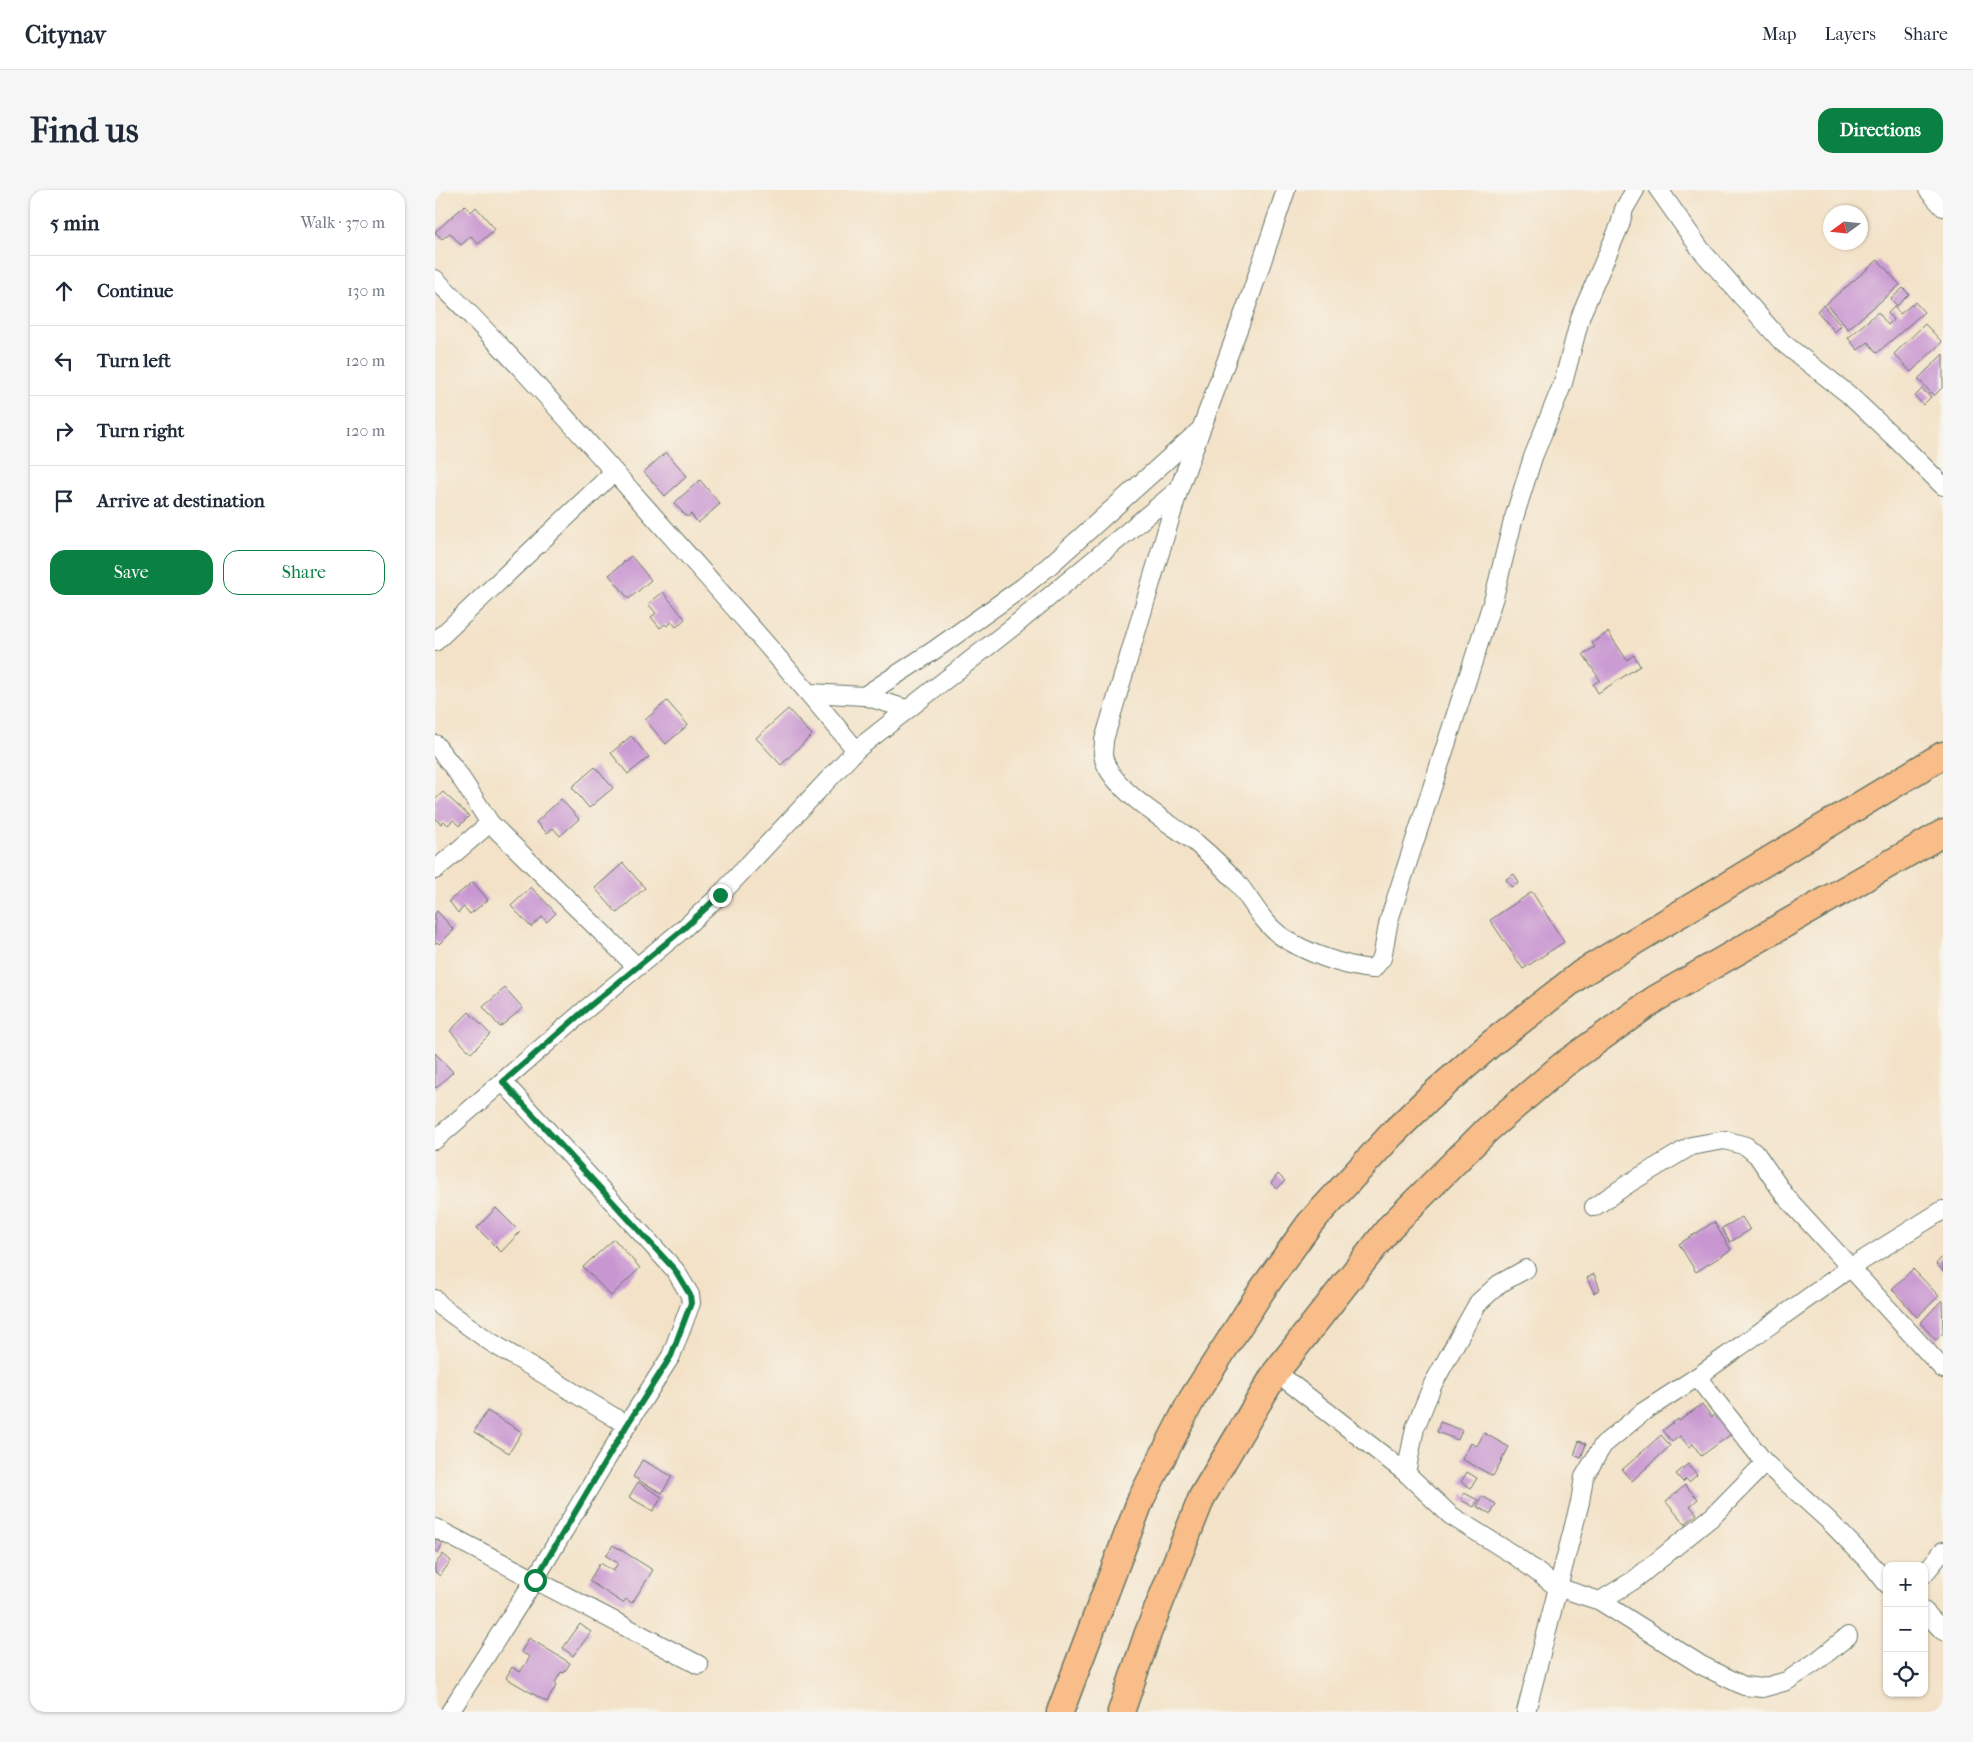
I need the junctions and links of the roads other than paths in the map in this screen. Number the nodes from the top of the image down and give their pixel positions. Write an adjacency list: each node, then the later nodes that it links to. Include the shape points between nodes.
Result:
1 (1286, 190): 7 (street)
2 (1635, 190): 10 (street, via 1624,209 1581,315 1563,383 1533,457 1494,597 1389,920 1382,958 1373,969 1355,968 1280,935 1260,915 1235,880 1196,844 1131,797 1109,770 1103,756 1104,740)
3 (1659, 190): 9 (street, via 1701,250 1782,342 1855,401)
4 (1928, 190): 5 (street)
5 (1943, 207)
6 (435, 279): 8 (street, via 482,325)
7 (1201, 429): 10 (street); 11 (street)
8 (614, 472): 13 (street); 14 (street)
9 (1943, 486)
10 (1179, 489): 12 (street)
11 (1049, 566): 12 (street); 15 (street, via 933,651)
12 (1055, 591): 16 (street)
13 (435, 642)
14 (809, 692): 15 (street); 18 (street)
15 (864, 696): 16 (street)
16 (907, 709): 18 (street)
17 (435, 744): 20 (street)
18 (856, 750): 23 (street, via 720,895)
19 (1943, 755): 49 (highway, via 1581,973 1429,1098 1310,1223 1262,1290 1192,1399 1141,1500)
20 (490, 823): 22 (street); 23 (street)
21 (1943, 833): 32 (highway, via 1655,999 1563,1066 1487,1130 1389,1227)
22 (435, 870)
23 (637, 967): 24 (street)
24 (503, 1082): 25 (street); 34 (street, via 675,1270 690,1295 691,1303 671,1356)
25 (435, 1140)
26 (1594, 1207): 28 (street, via 1691,1146 1725,1140 1746,1146 1757,1155 1786,1197)
27 (1943, 1210): 28 (street)
28 (1850, 1268): 31 (street); 33 (street)
29 (1526, 1269): 36 (street, via 1499,1284 1478,1303 1433,1384 1415,1428)
30 (435, 1299): 34 (street, via 489,1341)
31 (1943, 1369)
32 (1275, 1372): 36 (street); 50 (highway, via 1202,1496)
33 (1697, 1377): 35 (street); 42 (street, via 1643,1412 1603,1445 1584,1477)
34 (627, 1425): 41 (street)
35 (1765, 1463): 40 (street, via 1827,1519); 43 (street, via 1713,1516 1634,1580)
36 (1406, 1473): 42 (street, via 1450,1515 1517,1557)
37 (435, 1528): 41 (street)
38 (1943, 1551): 39 (street)
39 (1928, 1569)
40 (1883, 1579)
41 (535, 1580): 47 (street); 48 (street)
42 (1557, 1587): 43 (street); 51 (street)
43 (1600, 1601): 46 (street, via 1701,1665 1744,1686 1762,1688 1787,1681)
44 (1928, 1615): 45 (street)
45 (1943, 1631)
46 (1848, 1636)
47 (699, 1665)
48 (450, 1712)
49 (1061, 1712)
50 (1121, 1712)
51 (1526, 1712)

